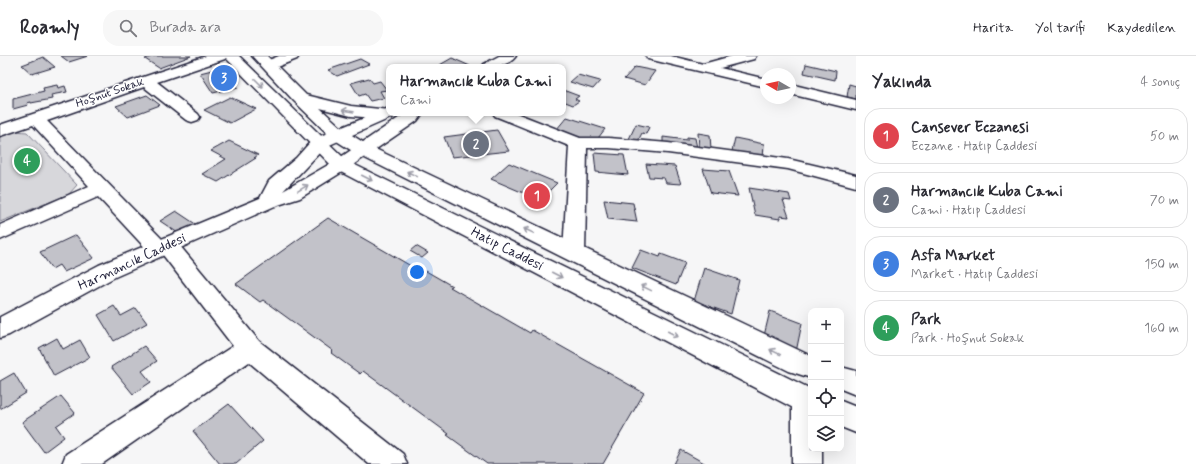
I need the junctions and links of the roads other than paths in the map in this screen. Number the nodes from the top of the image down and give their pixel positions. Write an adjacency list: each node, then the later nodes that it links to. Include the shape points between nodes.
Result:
1 (220, 56): 10 (street, Hoşnut Sokak)
2 (232, 56): 22 (street, Hatıp Caddesi, one-way to 22)
3 (292, 56): 7 (street)
4 (509, 56): 8 (street)
5 (653, 56): 9 (street)
6 (749, 56): 9 (street)
7 (264, 61): 13 (street, Hatıp Caddesi)
8 (494, 64)
9 (703, 68): 11 (street)
10 (146, 81): 19 (street); 20 (street, Hoşnut Sokak)
11 (760, 82)
12 (796, 90): 14 (street)
13 (300, 98): 15 (street, one-way to 13, via 337,109); 22 (street, Hatıp Caddesi)
14 (856, 105)
15 (386, 113)
16 (386, 114): 22 (street)
17 (413, 116): 24 (street, Harmancık Caddesi)
18 (509, 116): 23 (street)
19 (192, 117)
20 (36, 119): 21 (street, Hoşnut Sokak); 27 (street)
21 (0, 131)
22 (329, 138): 24 (street, Hatıp Caddesi); 25 (street, Hatıp Caddesi); 28 (street, via 276,185)
23 (578, 143): 26 (street, via 610,143 788,164); 31 (street)
24 (363, 150): 25 (street, Harmancık Caddesi); 31 (street, Hatıp Caddesi, one-way to 24)
25 (341, 165): 28 (street, Harmancık Caddesi, one-way to 25, via 293,194); 37 (street, Hatıp Caddesi, one-way to 37)
26 (856, 181)
27 (101, 188): 29 (street); 30 (street)
28 (268, 202): 30 (street, Harmancık Caddesi)
29 (0, 233)
30 (163, 247): 32 (street, Harmancık Caddesi, via 107,271); 33 (street)
31 (574, 253): 34 (street, Hatıp Caddesi, one-way to 31)
32 (0, 328)
33 (250, 348): 40 (street); 41 (street)
34 (808, 366)
35 (844, 379): 36 (street)
36 (856, 384)
37 (808, 402): 42 (street)
38 (844, 415): 39 (street)
39 (856, 420)
40 (76, 464)
41 (392, 464)
42 (807, 464)

